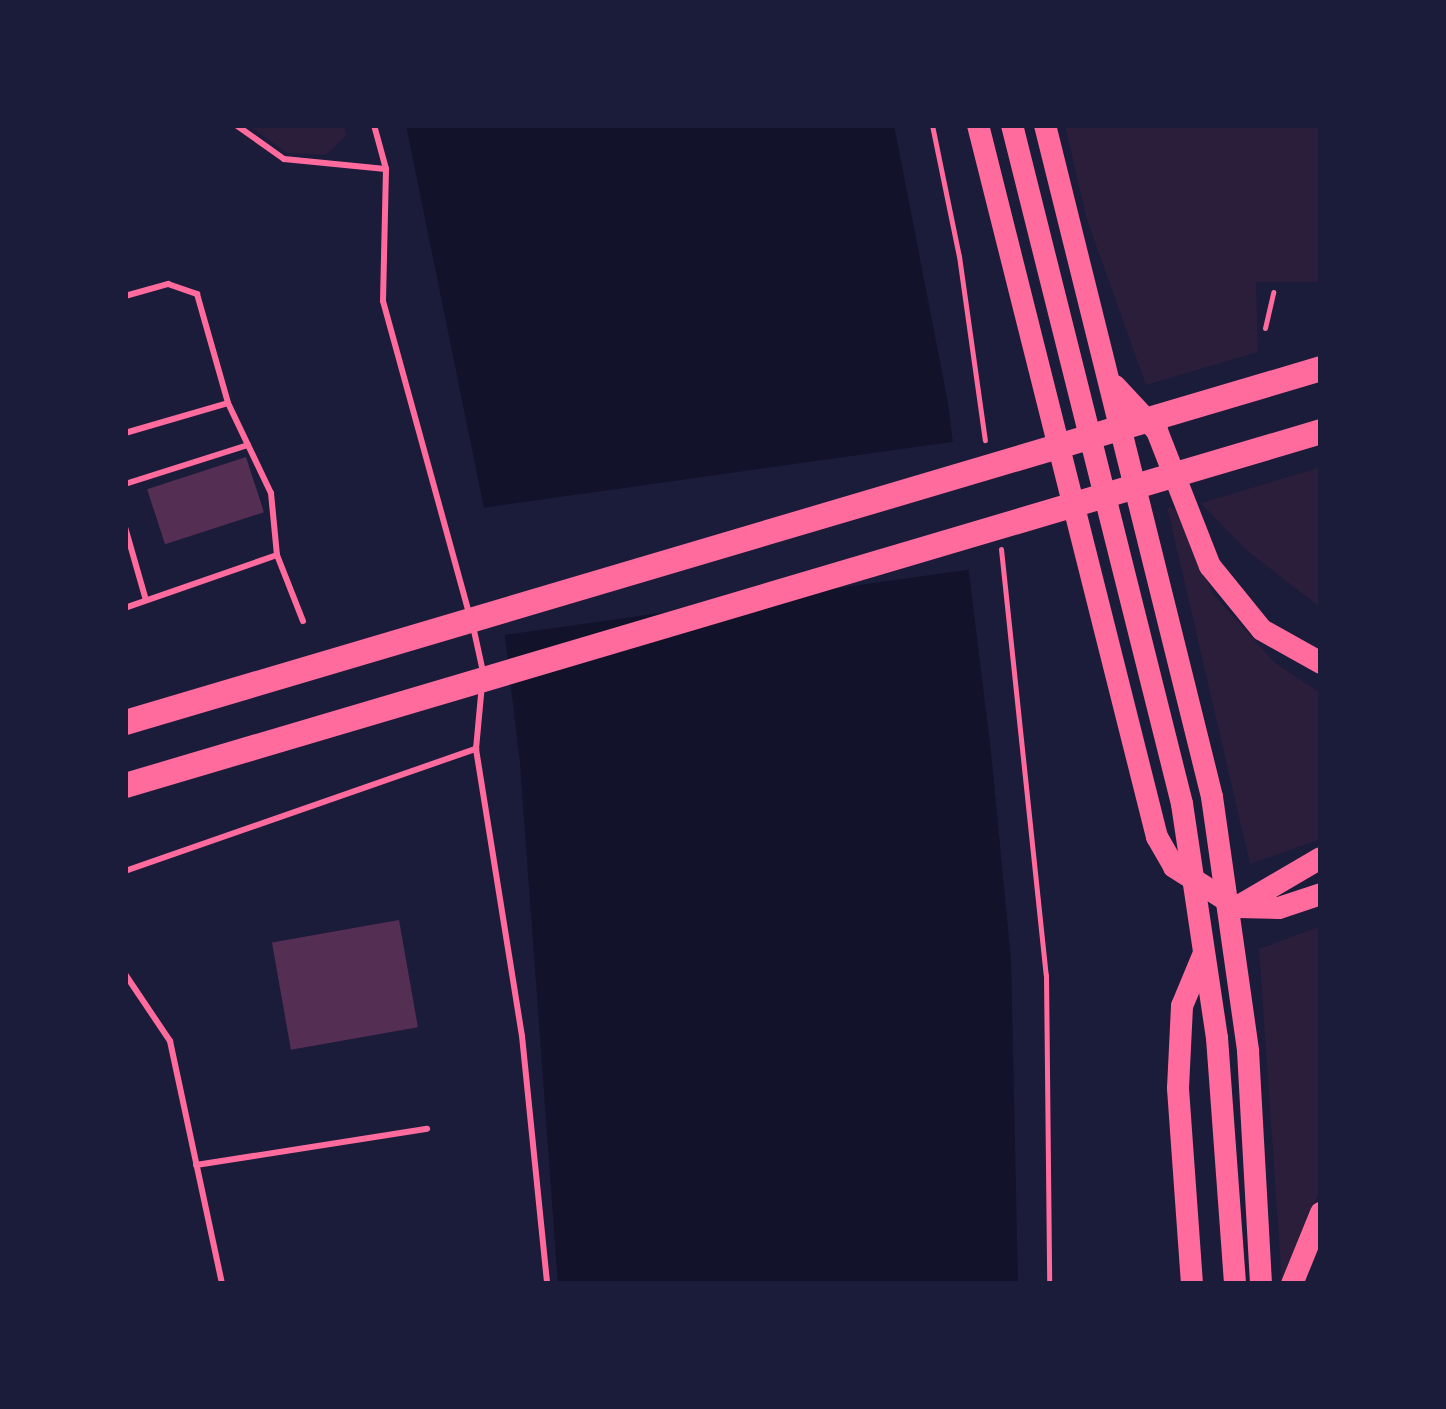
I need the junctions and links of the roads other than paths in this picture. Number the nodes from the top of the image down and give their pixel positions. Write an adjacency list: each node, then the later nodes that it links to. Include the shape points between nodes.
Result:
1 (236, 125): 6 (lane, via 284,159)
2 (374, 125): 6 (lane)
3 (978, 125): 27 (main road, via 1101,595 1147,801 1174,867)
4 (1012, 125): 35 (main road, via 1182,804 1217,1038)
5 (1044, 125): 9 (main road)
6 (386, 168): 22 (lane, via 383,301 484,663)
7 (125, 296): 10 (lane, via 168,284 197,294)
8 (1321, 368): 21 (highway)
9 (1110, 380): 20 (main road, via 1156,431 1210,566 1262,630); 36 (main road, via 1212,797 1248,1051)
10 (228, 404): 12 (lane); 13 (lane)
11 (1321, 431): 23 (highway)
12 (125, 433)
13 (248, 445): 14 (lane); 16 (lane, via 271,494)
14 (125, 484)
15 (125, 527): 17 (lane)
16 (277, 555): 17 (lane); 19 (lane)
17 (146, 600): 18 (lane)
18 (125, 608)
19 (303, 621)
20 (1321, 663)
21 (125, 722)
22 (476, 749): 25 (lane); 33 (lane, via 522,1036)
23 (125, 785)
24 (1321, 858): 27 (main road)
25 (125, 871)
26 (1314, 897): 27 (main road, via 1279,908)
27 (1237, 907): 34 (main road, via 1199,960 1182,1006 1178,1088)
28 (125, 974): 30 (lane, via 170,1041)
29 (427, 1129): 30 (lane)
30 (196, 1165): 32 (lane)
31 (1321, 1213): 37 (main road)
32 (222, 1284)
33 (547, 1284)
34 (1192, 1284)
35 (1236, 1284)
36 (1261, 1284)
37 (1292, 1284)

